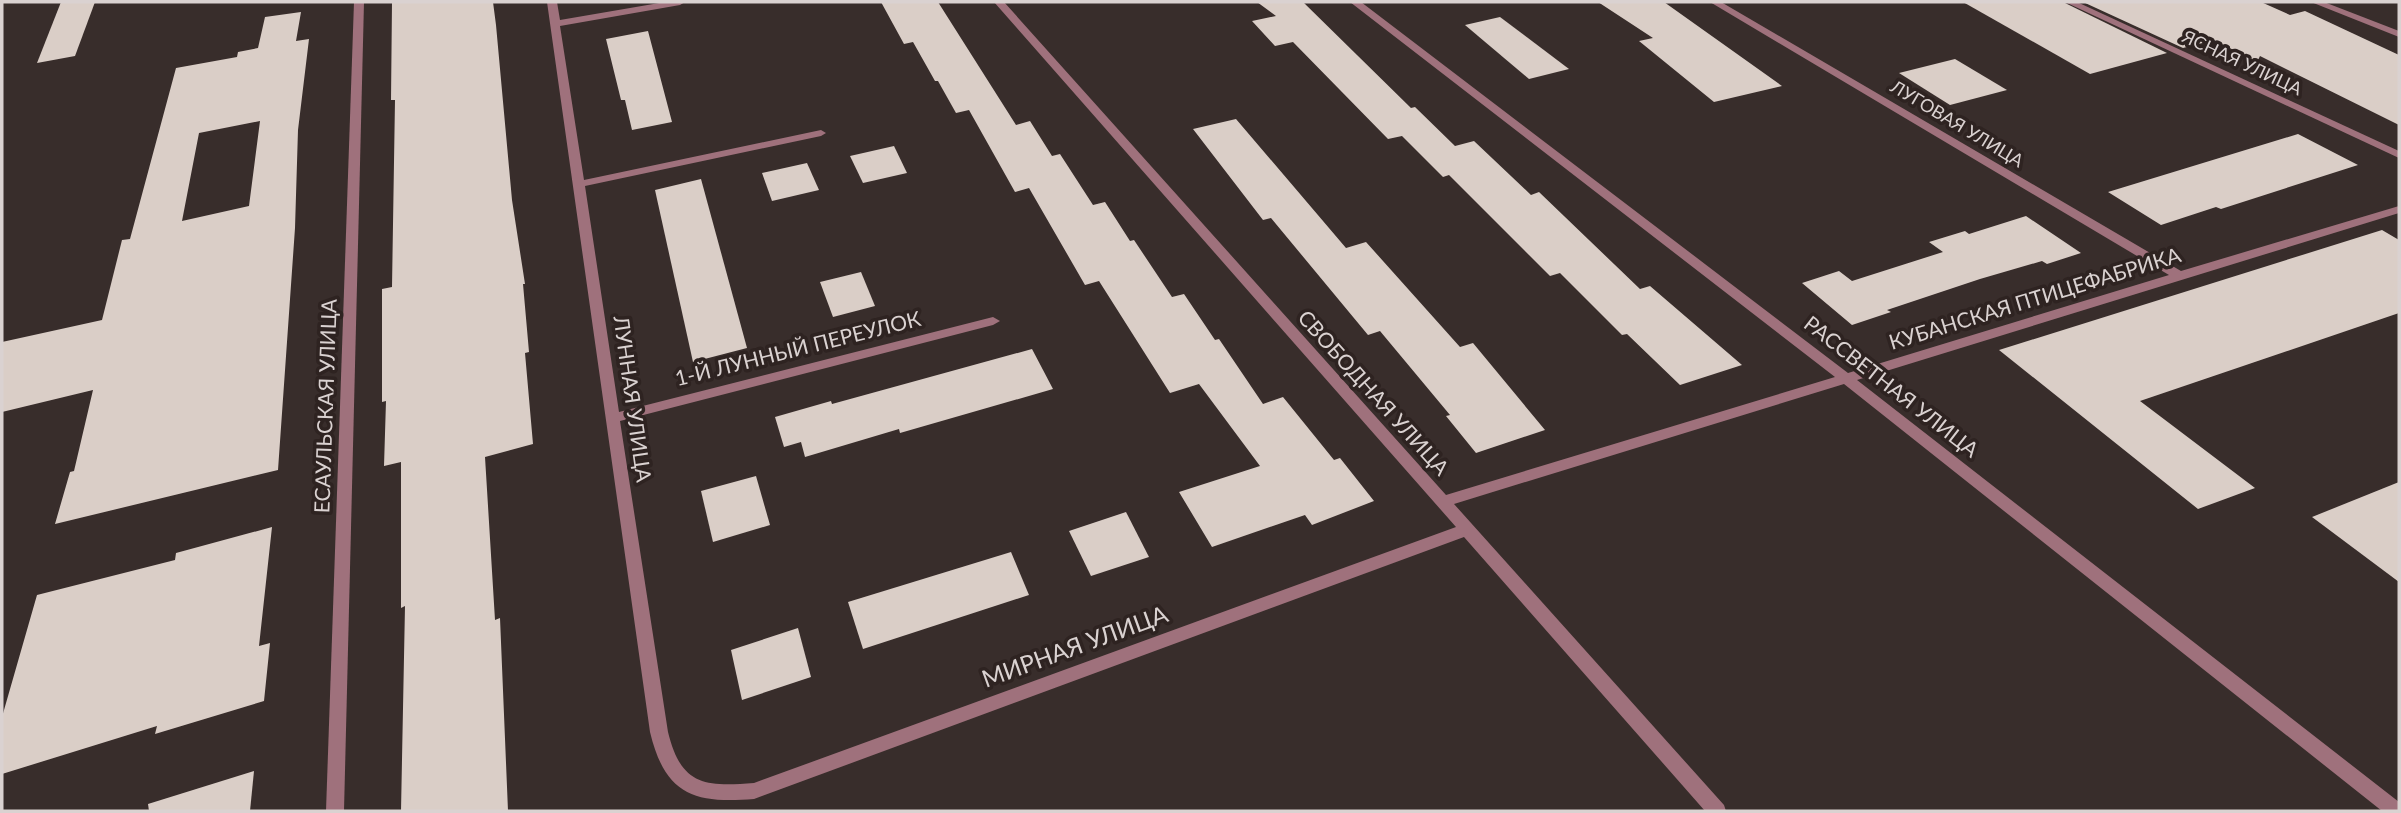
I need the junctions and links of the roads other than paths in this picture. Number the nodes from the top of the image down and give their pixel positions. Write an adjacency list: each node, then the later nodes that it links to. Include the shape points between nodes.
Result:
1 (359, 2): 22 (street, ЕСАУЛЬСКАЯ УЛИЦА)
2 (552, 2): 9 (street, ЛУННАЯ УЛИЦА)
3 (680, 2): 9 (street)
4 (999, 2): 19 (street, СВОБОДНАЯ УЛИЦА)
5 (1355, 2): 17 (street, РАССВЕТНАЯ УЛИЦА)
6 (1715, 2): 15 (street, ЛУГОВАЯ УЛИЦА)
7 (2070, 2): 12 (street, ЯСНАЯ УЛИЦА)
8 (2316, 2): 10 (street)
9 (556, 24): 13 (street, ЛУННАЯ УЛИЦА)
10 (2399, 34)
11 (821, 133): 13 (street)
12 (2399, 155)
13 (579, 184): 18 (street, ЛУННАЯ УЛИЦА)
14 (2399, 209): 15 (street, КУБАНСКАЯ ПТИЦЕФАБРИКА)
15 (2180, 276): 17 (street, КУБАНСКАЯ ПТИЦЕФАБРИКА)
16 (993, 321): 18 (street, 1-Й ЛУННЫЙ ПЕРЕУЛОК)
17 (1846, 378): 19 (street, КУБАНСКАЯ ПТИЦЕФАБРИКА); 24 (street, РАССВЕТНАЯ УЛИЦА)
18 (613, 418): 21 (street, ЛУННАЯ УЛИЦА, via 663,757 678,778)
19 (1442, 502): 20 (street, СВОБОДНАЯ УЛИЦА)
20 (1468, 529): 21 (street, МИРНАЯ УЛИЦА, via 754,791 728,794); 23 (street, СВОБОДНАЯ УЛИЦА)
21 (696, 788)
22 (335, 811)
23 (1717, 811)
24 (2396, 811)

